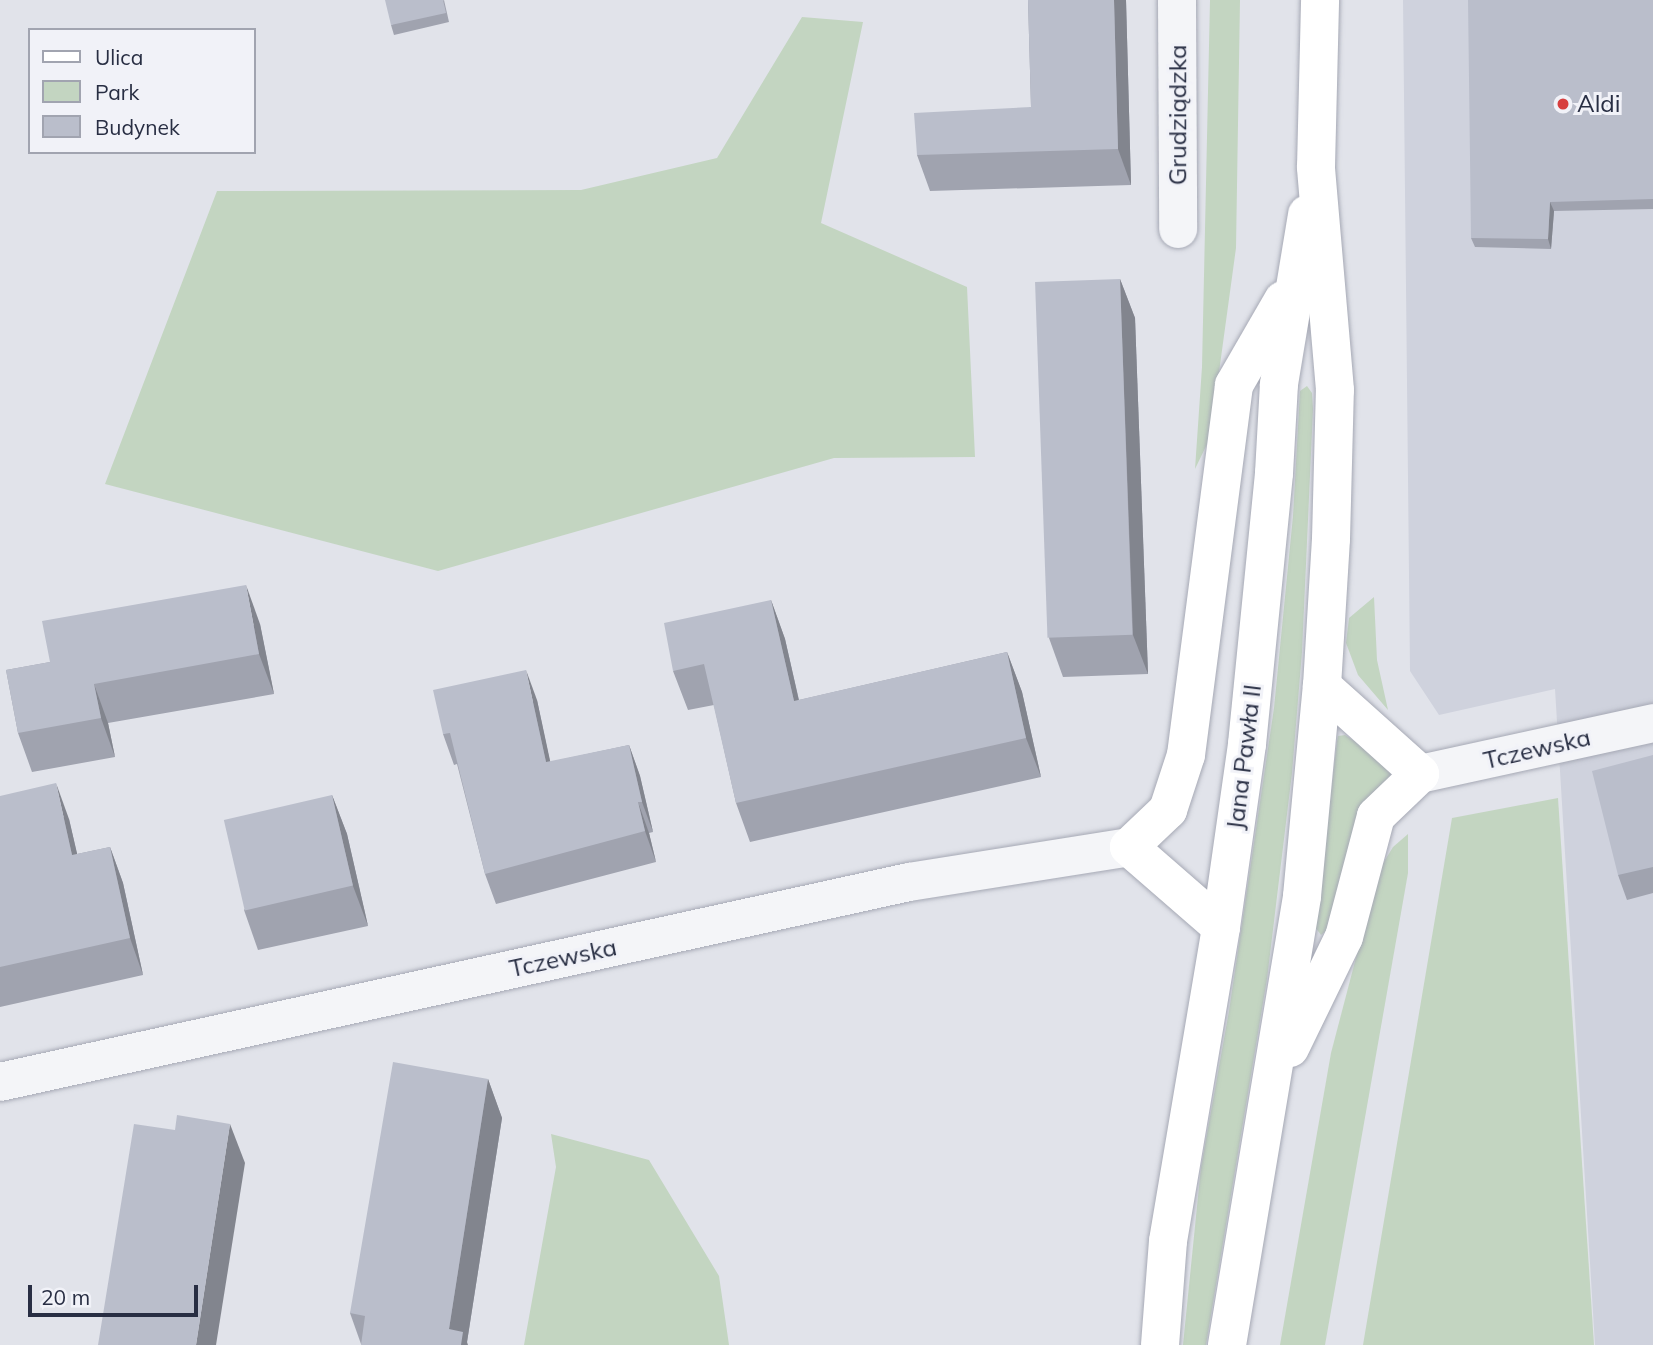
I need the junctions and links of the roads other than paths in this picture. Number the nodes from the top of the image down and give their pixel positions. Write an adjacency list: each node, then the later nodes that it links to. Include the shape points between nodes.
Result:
1 (1177, 0): 4 (street, Grudziądzka)
2 (1320, 0): 3 (main road, Jana Pawła II)
3 (1316, 167): 5 (main road, Jana Pawła II); 6 (main road, Jana Pawła II, via 1335,390)
4 (1178, 229)
5 (1294, 280): 9 (main road, via 1234,385 1186,755 1168,810); 10 (main road, Jana Pawła II, via 1279,384 1275,472 1247,744)
6 (1322, 686): 8 (main road); 12 (main road, Jana Pawła II, via 1302,896)
7 (1653, 723): 8 (street, Tczewska)
8 (1420, 774): 12 (main road, via 1376,816 1344,937)
9 (1129, 847): 10 (main road); 11 (street, Tczewska, via 909,882)
10 (1221, 928): 13 (main road, Jana Pawła II, via 1168,1241)
11 (0, 1082)
12 (1272, 1084): 14 (main road, Jana Pawła II)
13 (1160, 1345)
14 (1227, 1345)

